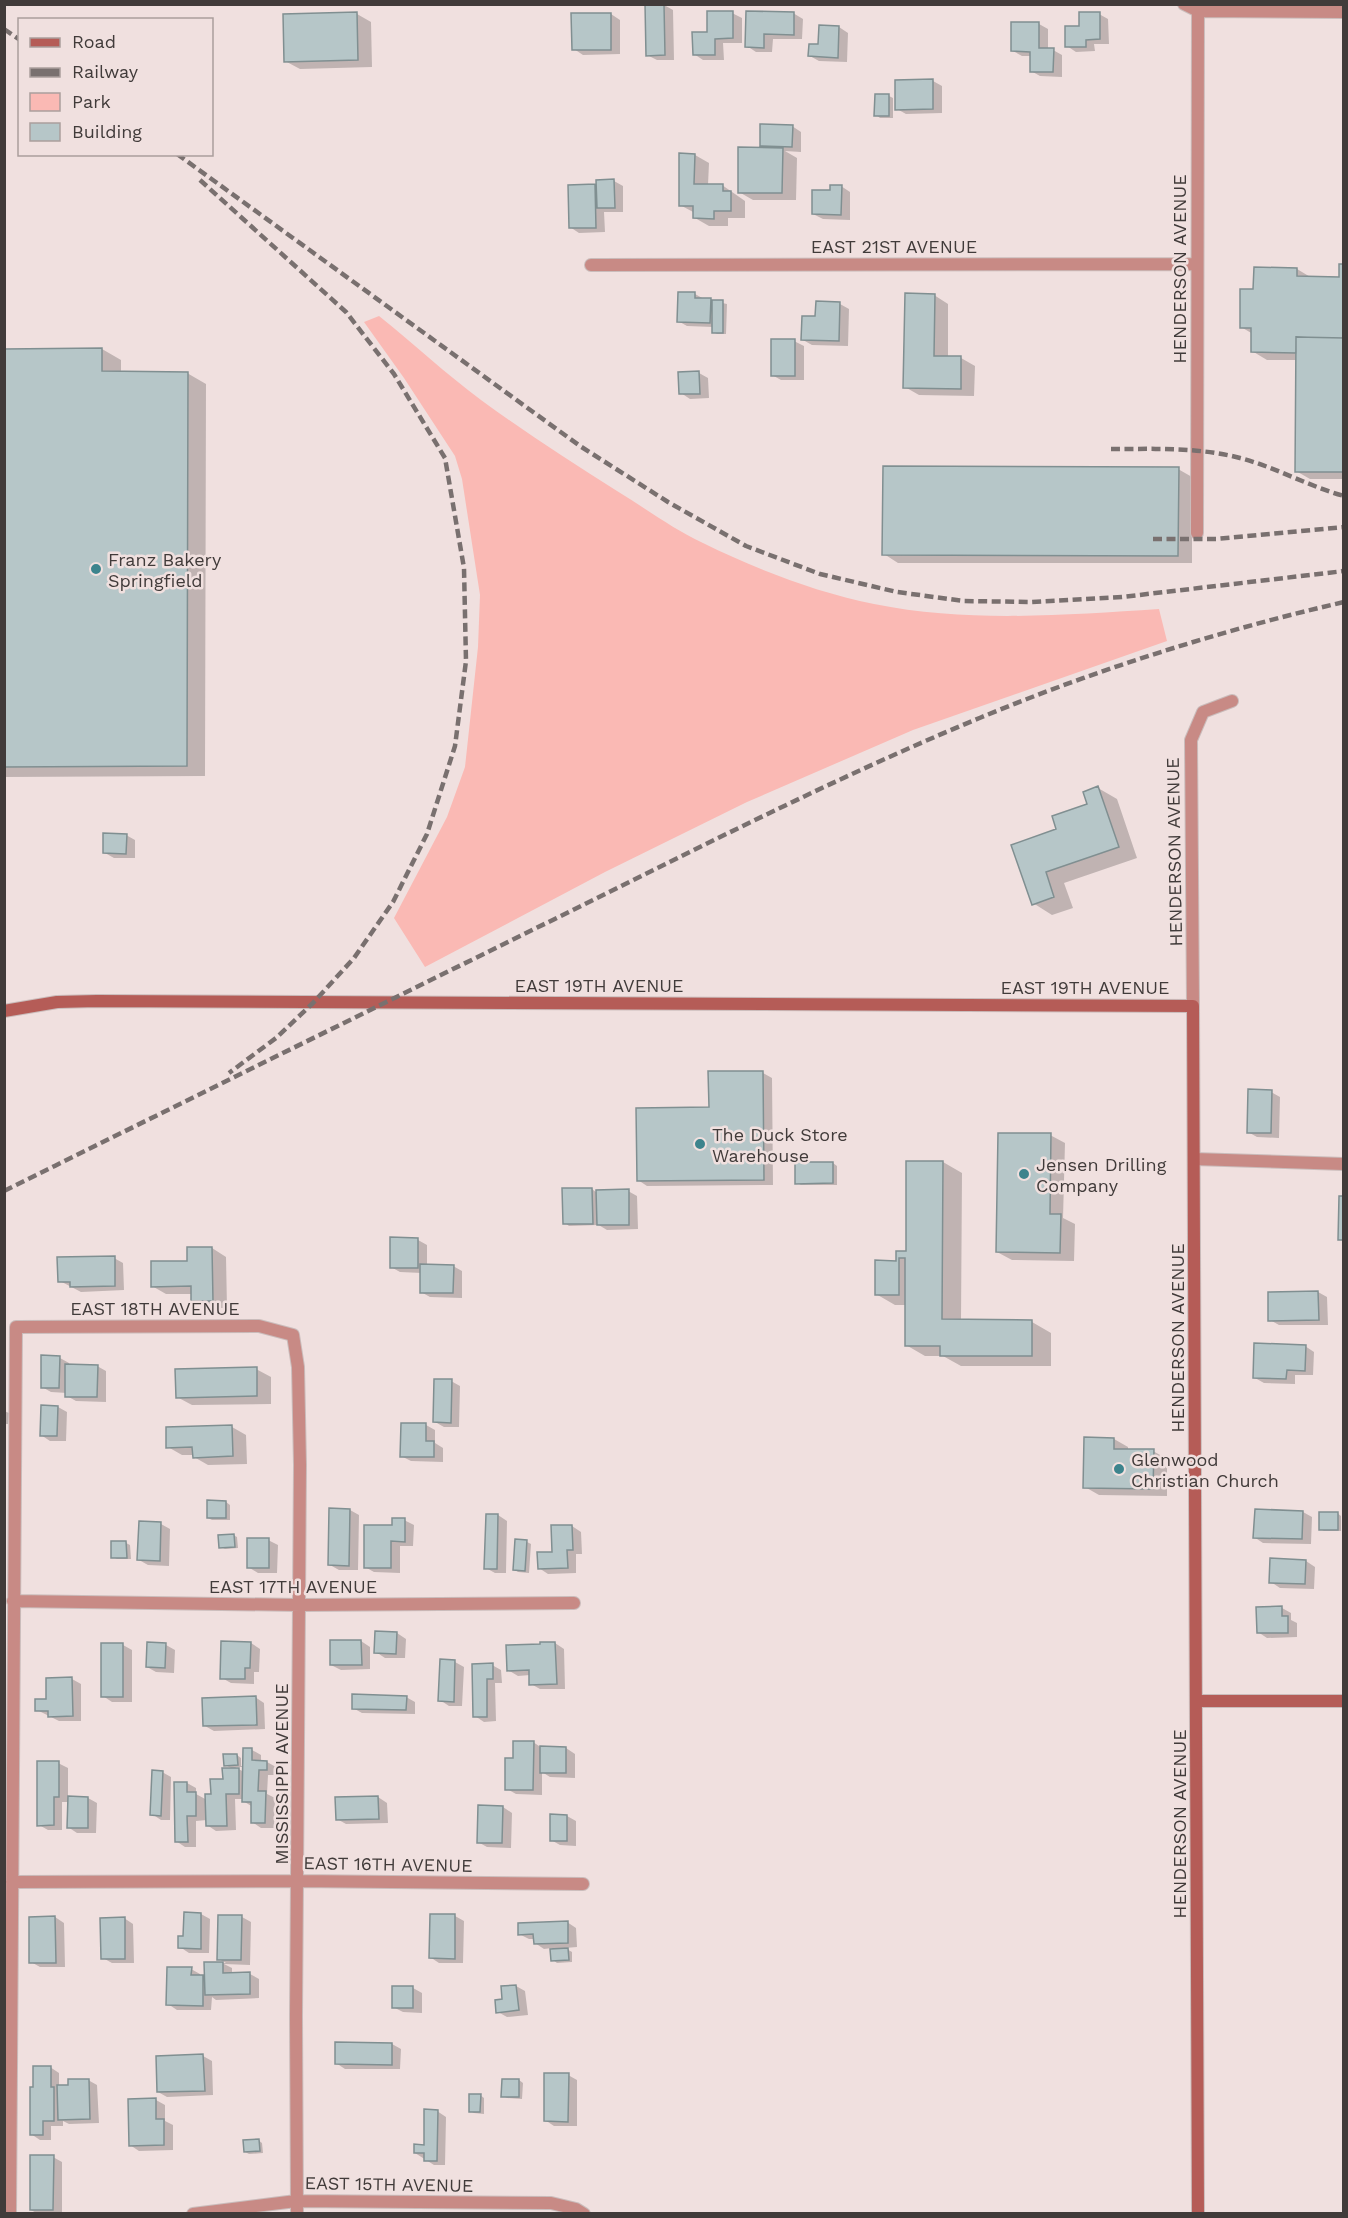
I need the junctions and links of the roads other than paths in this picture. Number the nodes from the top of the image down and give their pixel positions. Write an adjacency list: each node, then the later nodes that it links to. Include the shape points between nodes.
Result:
1 (1184, 4): 2 (street)
2 (1198, 8): 3 (street); 4 (street, HENDERSON AVENUE)
3 (1344, 12)
4 (1197, 264): 5 (street, EAST 21ST AVENUE); 6 (street, HENDERSON AVENUE)
5 (591, 265)
6 (1197, 533)
7 (1232, 700): 8 (street, HENDERSON AVENUE, via 1203,712 1191,740)
8 (1193, 1006): 9 (street, EAST 19TH AVENUE, via 97,1001 57,1002); 10 (street, HENDERSON AVENUE)
9 (4, 1011)
10 (1194, 1159): 11 (street); 16 (street, HENDERSON AVENUE)
11 (1344, 1164)
12 (293, 1335): 13 (street, EAST 18TH AVENUE, via 259,1326 16,1327); 15 (street, MISSISSIPPI AVENUE, via 298,1378)
13 (13, 1601): 15 (street, EAST 17TH AVENUE); 19 (street)
14 (574, 1603): 15 (street, EAST 17TH AVENUE)
15 (300, 1605): 18 (street, MISSISSIPPI AVENUE)
16 (1197, 1701): 17 (street); 25 (street, HENDERSON AVENUE)
17 (1344, 1701)
18 (298, 1881): 19 (street, EAST 16TH AVENUE); 20 (street, EAST 16TH AVENUE); 21 (street, MISSISSIPPI AVENUE)
19 (12, 1882): 22 (street)
20 (583, 1884)
21 (296, 2207): 23 (street, EAST 15TH AVENUE); 24 (street, EAST 15TH AVENUE, via 551,2203 576,2208)
22 (10, 2214)
23 (193, 2214)
24 (584, 2214)
25 (1198, 2214)

